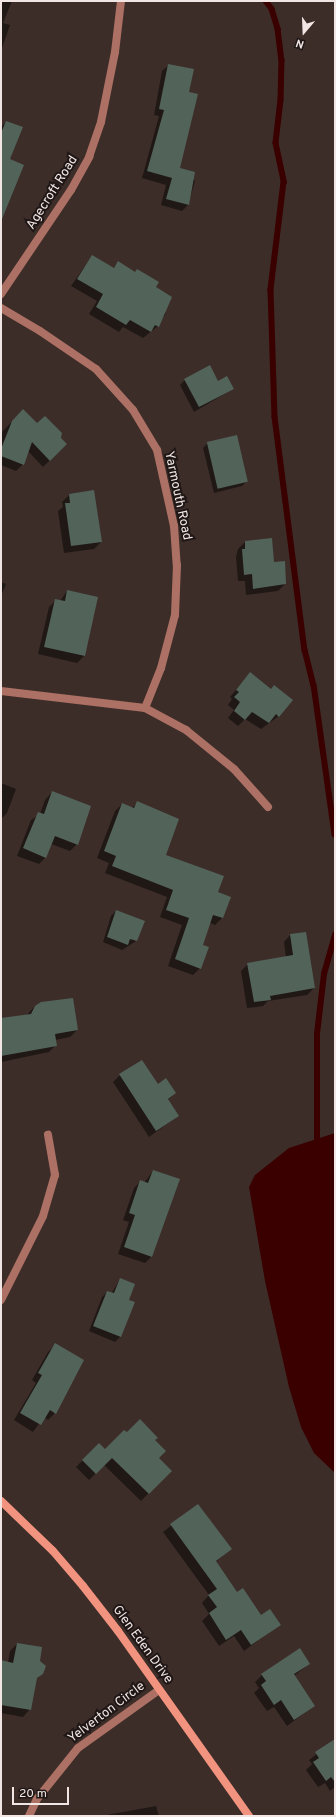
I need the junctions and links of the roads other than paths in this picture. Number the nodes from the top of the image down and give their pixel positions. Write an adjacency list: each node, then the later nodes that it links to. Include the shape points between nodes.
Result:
1 (121, 1): 2 (street, Agecroft Road, via 115,52 101,122 89,157 71,190)
2 (1, 294)
3 (1, 308): 5 (street, Yarmouth Road, via 96,369 134,410 156,450 174,526 177,565 175,615 161,668)
4 (1, 691): 5 (street)
5 (145, 708): 6 (street, via 186,730 234,769)
6 (268, 807)
7 (48, 1135): 8 (street, via 55,1176 44,1216)
8 (1, 1300)
9 (1, 1501): 10 (main road, Glen Eden Drive, via 53,1551 83,1586)
10 (160, 1690): 11 (street, Yelverton Circle, via 78,1748 37,1799); 12 (main road, Glen Eden Drive)
11 (29, 1816)
12 (249, 1816)

